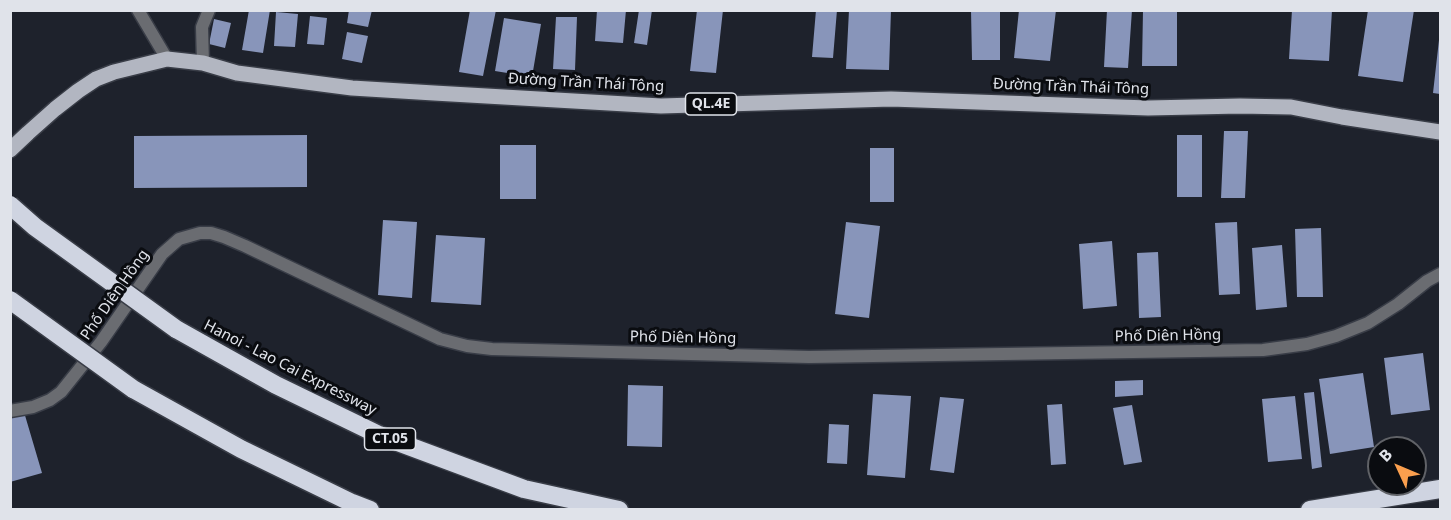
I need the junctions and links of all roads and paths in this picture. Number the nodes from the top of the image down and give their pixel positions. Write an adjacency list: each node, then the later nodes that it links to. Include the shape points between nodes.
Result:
1 (138, 10): 3 (street)
2 (209, 10): 4 (street, via 202,27)
3 (167, 59): 4 (main road, Đường Trần Thái Tông / QL.4E); 6 (main road, Đường Trần Thái Tông / QL.4E, via 96,79)
4 (203, 63): 5 (main road, Đường Trần Thái Tông / QL.4E, via 237,73 352,88 661,106 891,99 1148,108 1291,107)
5 (1440, 132)
6 (10, 150)
7 (10, 206): 13 (highway, Hanoi - Lao Cai Expressway / CT.05, bridge, via 176,329 276,385 379,435 524,489)
8 (1440, 274): 10 (street, Phố Diên Hồng, via 1368,323 1307,344 1263,350 809,357 492,349 440,339 245,246 211,233 200,233 179,239 162,254 61,392 33,408)
9 (10, 300): 12 (highway, bridge, via 133,390 241,449)
10 (10, 411)
11 (1440, 489): 14 (highway)
12 (370, 510)
13 (619, 510)
14 (1310, 510)

